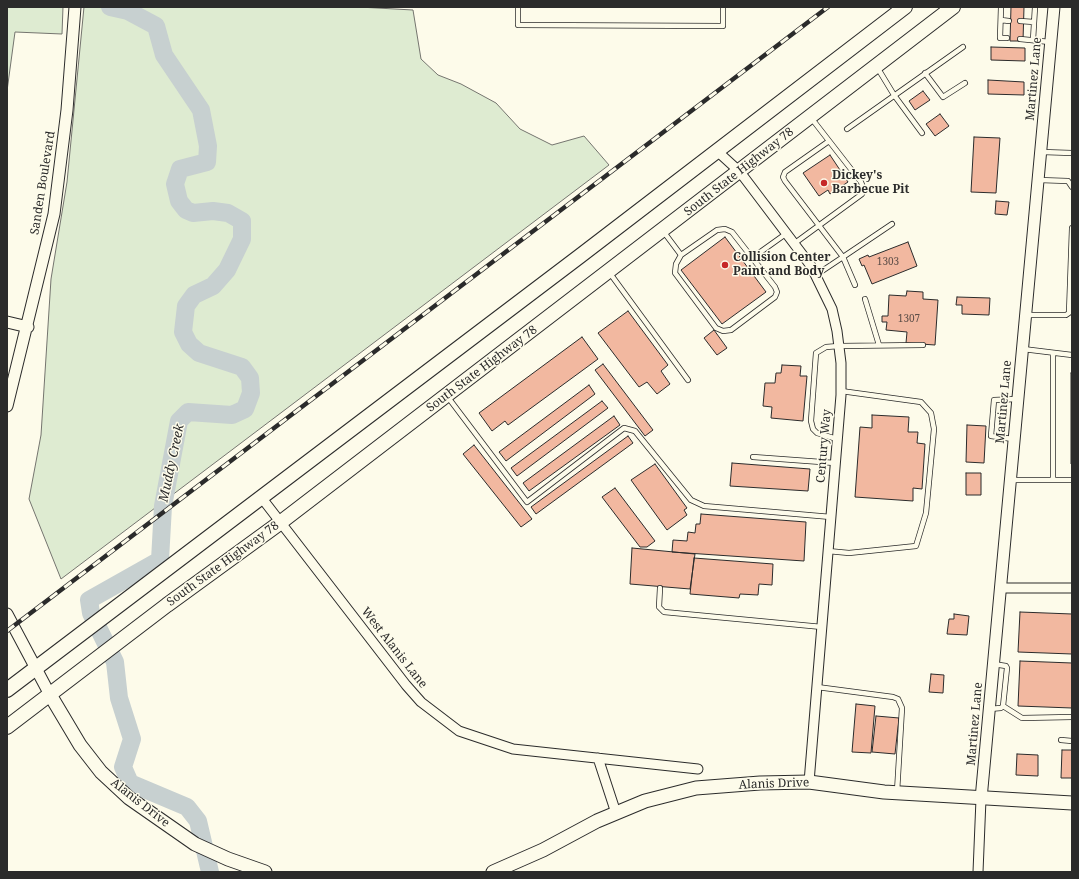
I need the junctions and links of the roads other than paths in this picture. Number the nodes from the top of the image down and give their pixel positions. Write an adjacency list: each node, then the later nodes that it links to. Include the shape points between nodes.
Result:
1 (75, 7): 49 (street, Sanden Boulevard, via 67,110 54,214)
2 (518, 7): 3 (lane, via 518,25 723,26)
3 (723, 7)
4 (905, 7): 26 (main road)
5 (953, 7): 18 (main road, South State Highway 78)
6 (1001, 7): 9 (lane)
7 (1035, 7): 12 (lane)
8 (1054, 7): 16 (street, Martinez Lane)
9 (1001, 20): 10 (lane); 13 (lane, via 1000,38)
10 (1009, 21)
11 (1020, 22): 12 (lane)
12 (1034, 22): 15 (lane)
13 (1007, 38)
14 (1020, 40): 15 (lane)
15 (1032, 40): 16 (lane)
16 (1050, 42): 27 (street, Martinez Lane)
17 (963, 47): 19 (lane)
18 (876, 66): 21 (lane); 22 (main road, South State Highway 78)
19 (925, 73): 20 (lane, via 943,98); 21 (lane)
20 (965, 83)
21 (894, 94): 23 (lane); 24 (lane)
22 (810, 117): 25 (lane); 29 (main road, South State Highway 78)
23 (847, 129)
24 (922, 133)
25 (829, 141): 33 (lane, via 861,182 864,190); 33 (lane, via 784,172 783,177)
26 (717, 151): 29 (street, Century Way); 68 (main road)
27 (1040, 152): 28 (lane); 30 (street, Martinez Lane)
28 (1072, 153)
29 (740, 172): 35 (main road, South State Highway 78); 36 (street, Century Way)
30 (1038, 180): 31 (lane, via 1068,181); 45 (street, Martinez Lane)
31 (1072, 185)
32 (892, 224): 39 (lane)
33 (818, 226): 37 (lane); 39 (lane)
34 (1072, 228): 46 (lane, via 1069,313)
35 (663, 231): 38 (lane); 41 (main road, South State Highway 78)
36 (787, 233): 37 (street, Century Way); 40 (lane)
37 (795, 243): 42 (street, Century Way)
38 (681, 255): 40 (lane, via 717,230 725,229 732,232); 40 (lane, via 675,273 716,328 723,331 731,330 775,297 777,292)
39 (843, 257): 42 (lane); 43 (lane)
40 (752, 258)
41 (609, 272): 56 (lane); 58 (main road, South State Highway 78)
42 (816, 275): 52 (street, Century Way, via 832,309)
43 (855, 285)
44 (865, 299): 50 (lane)
45 (1025, 315): 46 (lane); 53 (street, Martinez Lane)
46 (1066, 315): 47 (lane)
47 (1072, 316)
48 (7, 322): 49 (street)
49 (28, 327): 60 (street, Sanden Boulevard)
50 (878, 345): 51 (lane); 52 (lane)
51 (923, 345)
52 (839, 346): 57 (street, Century Way); 61 (lane, via 826,347 816,353 811,421 817,433)
53 (1022, 348): 54 (lane); 59 (street, Martinez Lane)
54 (1053, 353): 55 (lane); 66 (lane)
55 (1072, 355)
56 (688, 380)
57 (841, 391): 61 (street, Century Way); 71 (lane, via 922,402 931,413 934,429 926,513 916,546 849,554)
58 (447, 396): 69 (lane, via 527,502 624,428 635,430 691,500 704,506); 70 (main road, South State Highway 78)
59 (1017, 400): 62 (street, Martinez Lane); 62 (lane, via 994,400 991,436)
60 (7, 406)
61 (837, 439): 64 (street, Century Way)
62 (1013, 439): 65 (street, Martinez Lane)
63 (753, 458): 64 (lane)
64 (835, 464): 69 (street, Century Way)
65 (1010, 480): 66 (lane); 73 (street, Martinez Lane)
66 (1053, 480): 67 (lane)
67 (1072, 480)
68 (261, 497): 70 (street, West Alanis Lane); 78 (main road)
69 (831, 517): 71 (street, Century Way)
70 (281, 522): 81 (main road, South State Highway 78); 88 (street, West Alanis Lane, via 406,685 437,715 459,731 513,749)
71 (828, 551): 76 (street, Century Way)
72 (660, 588): 76 (lane, via 659,607 664,612)
73 (1000, 588): 74 (street); 77 (street, Martinez Lane)
74 (1072, 588)
75 (7, 614): 78 (street)
76 (822, 627): 79 (street, Century Way)
77 (993, 664): 82 (lane, via 1006,666); 83 (street, Martinez Lane)
78 (35, 669): 80 (main road); 81 (street)
79 (817, 687): 90 (street, Century Way); 91 (lane, via 898,699 902,708)
80 (7, 690)
81 (49, 693): 85 (main road, South State Highway 78); 95 (main road, Alanis Drive, via 80,745 101,772 129,798 195,844)
82 (1002, 706): 83 (lane); 84 (lane, via 1022,718)
83 (989, 708): 92 (street, Martinez Lane)
84 (1072, 718)
85 (7, 727)
86 (1061, 740): 87 (lane)
87 (1072, 741)
88 (598, 758): 89 (street, West Alanis Lane); 94 (street)
89 (698, 769)
90 (809, 782): 91 (main road, Alanis Drive); 94 (main road, Alanis Drive, via 696,788 645,801)
91 (897, 793): 92 (main road, Alanis Drive)
92 (981, 799): 93 (main road, Alanis Drive); 97 (street)
93 (1072, 803)
94 (616, 813): 96 (main road, Alanis Drive)
95 (265, 872)
96 (493, 872)
97 (978, 872)

